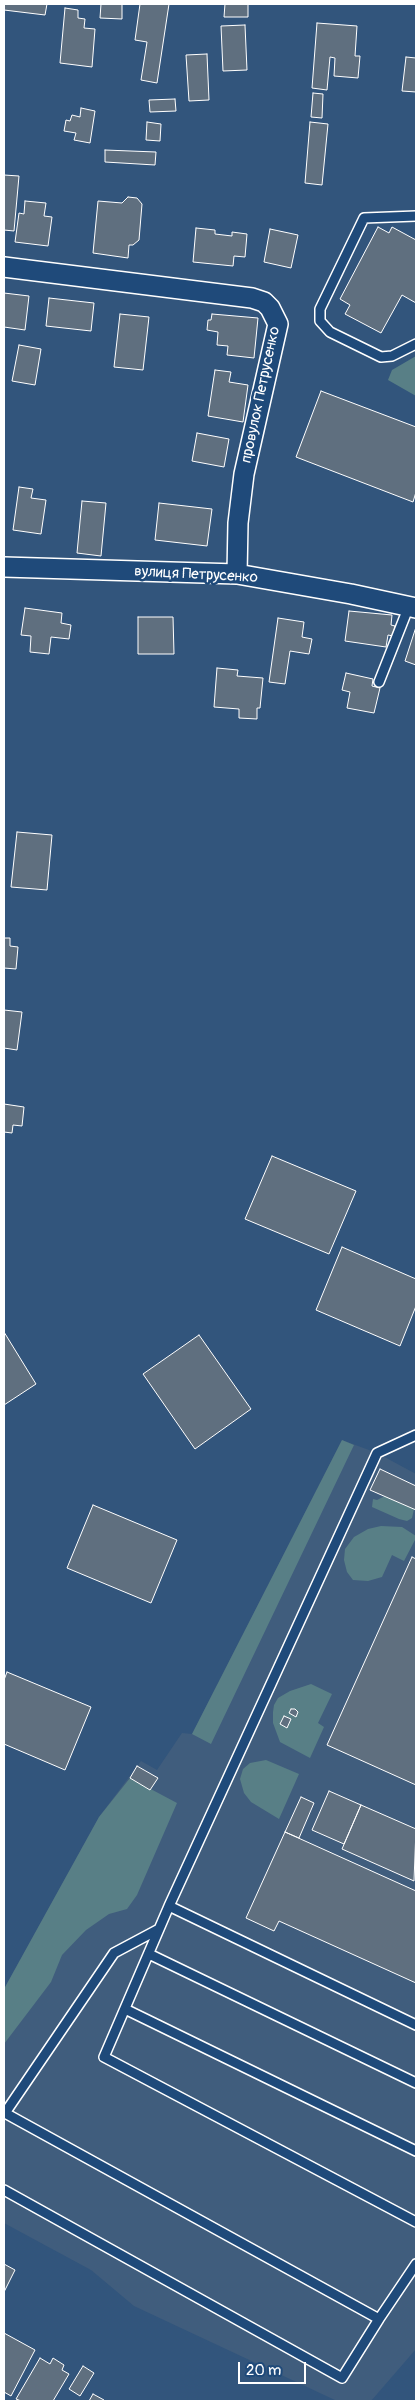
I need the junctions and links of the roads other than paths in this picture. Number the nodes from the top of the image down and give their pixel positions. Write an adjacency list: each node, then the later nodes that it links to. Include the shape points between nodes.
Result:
1 (416, 216): 3 (lane, via 364,218 320,309 320,321 330,332 381,357 392,356)
2 (4, 267): 5 (street, провулок Петрусенко, via 252,298 270,308 278,324 244,474 238,523)
3 (416, 344)
4 (4, 567): 5 (street, вулиця Петрусенко)
5 (238, 574): 6 (street, вулиця Петрусенко)
6 (413, 607): 7 (lane)
7 (379, 682)
8 (416, 1435): 9 (lane, via 377,1453)
9 (169, 1906): 10 (lane); 13 (lane)
10 (159, 1929): 11 (lane); 15 (lane, via 114,1952)
11 (149, 1954): 12 (lane); 14 (lane)
12 (125, 2009): 16 (lane); 18 (lane, via 104,2057)
13 (416, 2025)
14 (416, 2083)
15 (4, 2115): 20 (lane)
16 (416, 2151)
17 (4, 2190): 20 (lane, via 342,2378)
18 (416, 2222)
19 (416, 2264): 20 (lane)
20 (378, 2319)

